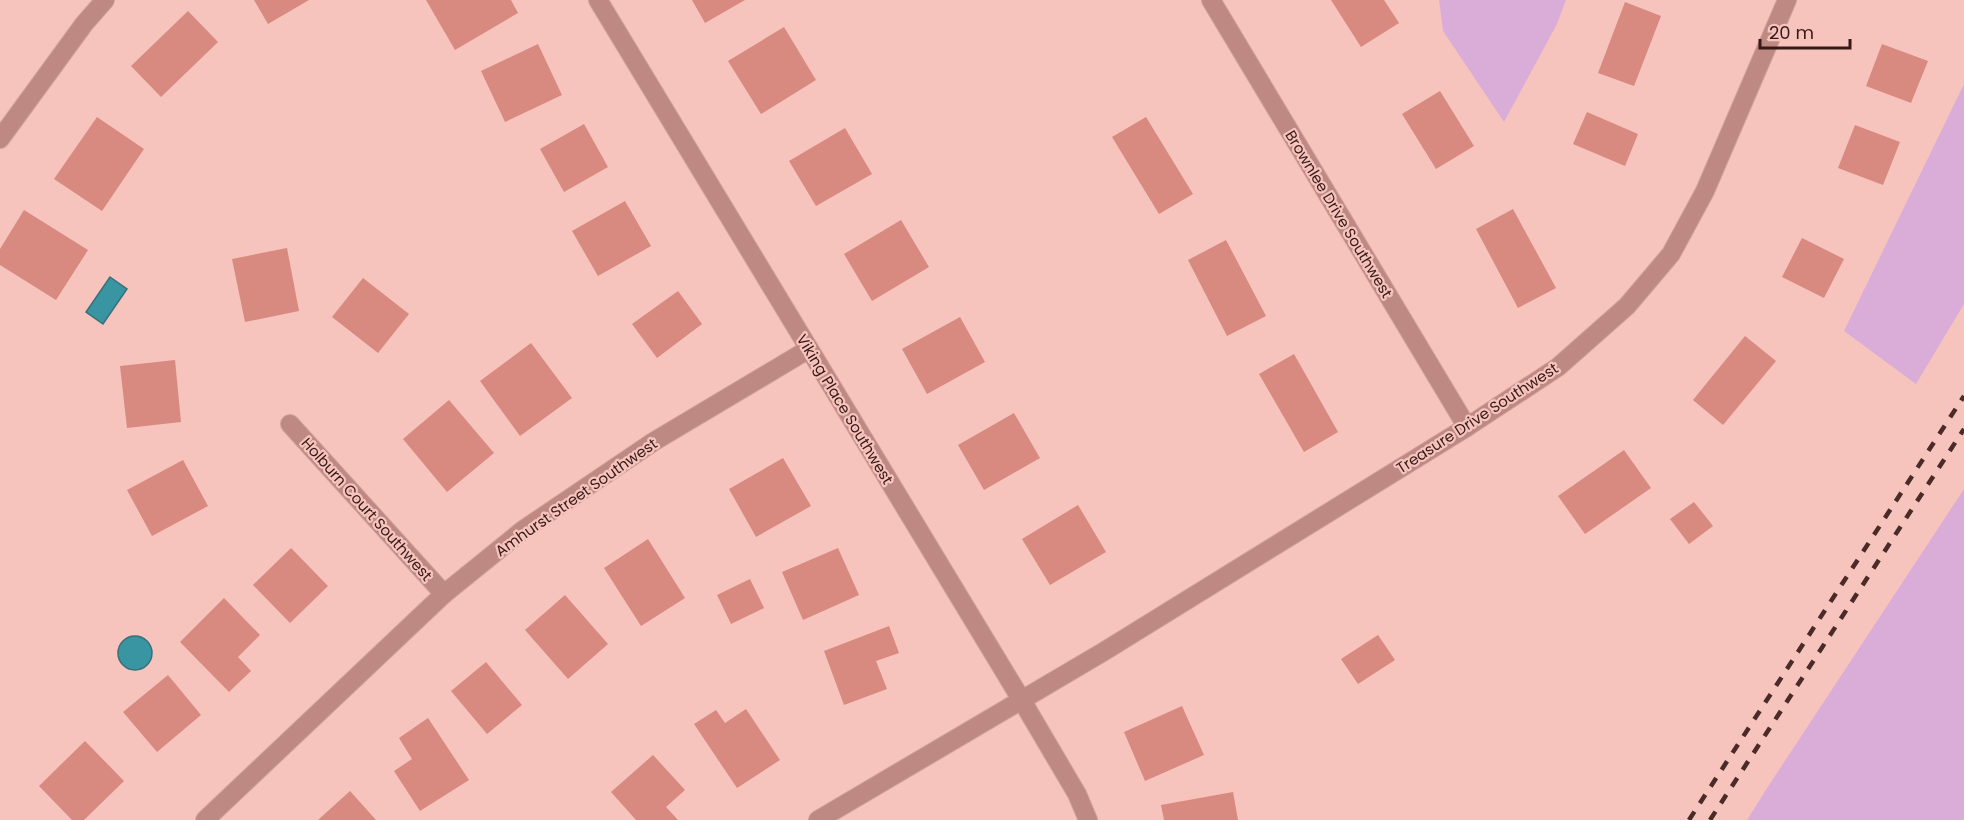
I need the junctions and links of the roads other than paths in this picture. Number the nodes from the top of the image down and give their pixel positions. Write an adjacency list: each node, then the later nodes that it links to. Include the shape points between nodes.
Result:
1 (105, 0): 5 (street)
2 (598, 0): 6 (street, Viking Place Southwest)
3 (1211, 0): 8 (street, Brownlee Drive Southwest)
4 (1787, 0): 8 (street, Treasure Drive Southwest, via 1705,191 1671,254 1627,306 1558,367)
5 (0, 139)
6 (809, 349): 9 (street, Amhurst Street Southwest, via 653,442 523,530); 10 (street, Viking Place Southwest)
7 (290, 424): 9 (street, Holburn Court Southwest)
8 (1467, 427): 10 (street, Treasure Drive Southwest)
9 (444, 594): 11 (street, Amhurst Street Southwest)
10 (1021, 699): 12 (street, Treasure Drive Southwest); 13 (street, Viking Place Southwest)
11 (205, 820)
12 (818, 820)
13 (1088, 820)

